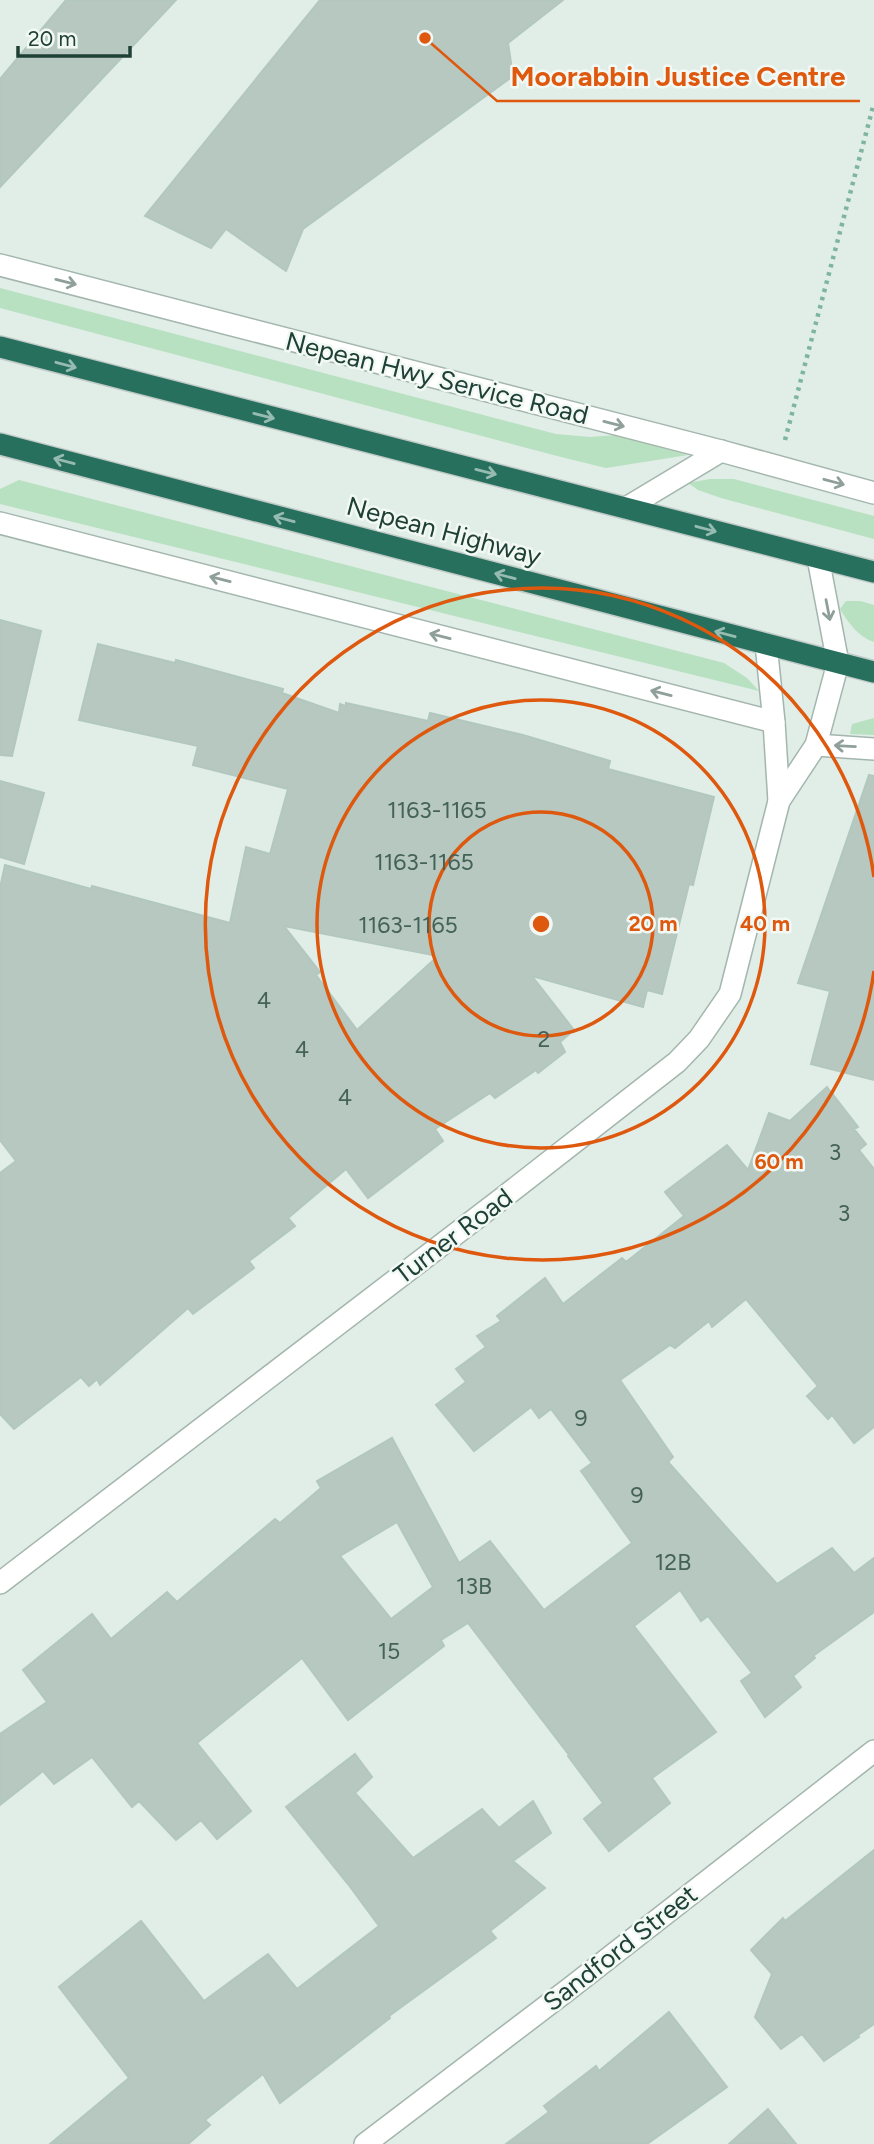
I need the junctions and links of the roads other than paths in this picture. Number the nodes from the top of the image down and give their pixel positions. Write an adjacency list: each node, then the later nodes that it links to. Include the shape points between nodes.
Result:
1 (0, 265): 4 (street, Nepean Hwy Service Road, one-way to 4)
2 (0, 347): 6 (highway, one-way to 6)
3 (0, 444): 10 (highway, Nepean Highway, one-way to 3)
4 (721, 451): 5 (street, Nepean Hwy Service Road, one-way to 5); 6 (street)
5 (874, 493)
6 (626, 508): 8 (highway, one-way to 8)
7 (0, 523): 13 (street, one-way to 7)
8 (818, 558): 9 (highway); 11 (street, Turner Road, one-way to 11)
9 (874, 572)
10 (766, 645): 11 (highway, Nepean Highway); 13 (street, Turner Road)
11 (838, 663): 12 (highway, Nepean Highway); 14 (street, Turner Road)
12 (874, 672)
13 (774, 722): 16 (street, Turner Road)
14 (816, 744): 15 (street, one-way to 14); 16 (street, Turner Road)
15 (874, 748)
16 (779, 801): 17 (street, Turner Road, via 730,994 677,1062)
17 (0, 1583)
18 (874, 1751): 19 (street, Sandford Street)
19 (365, 2144)

